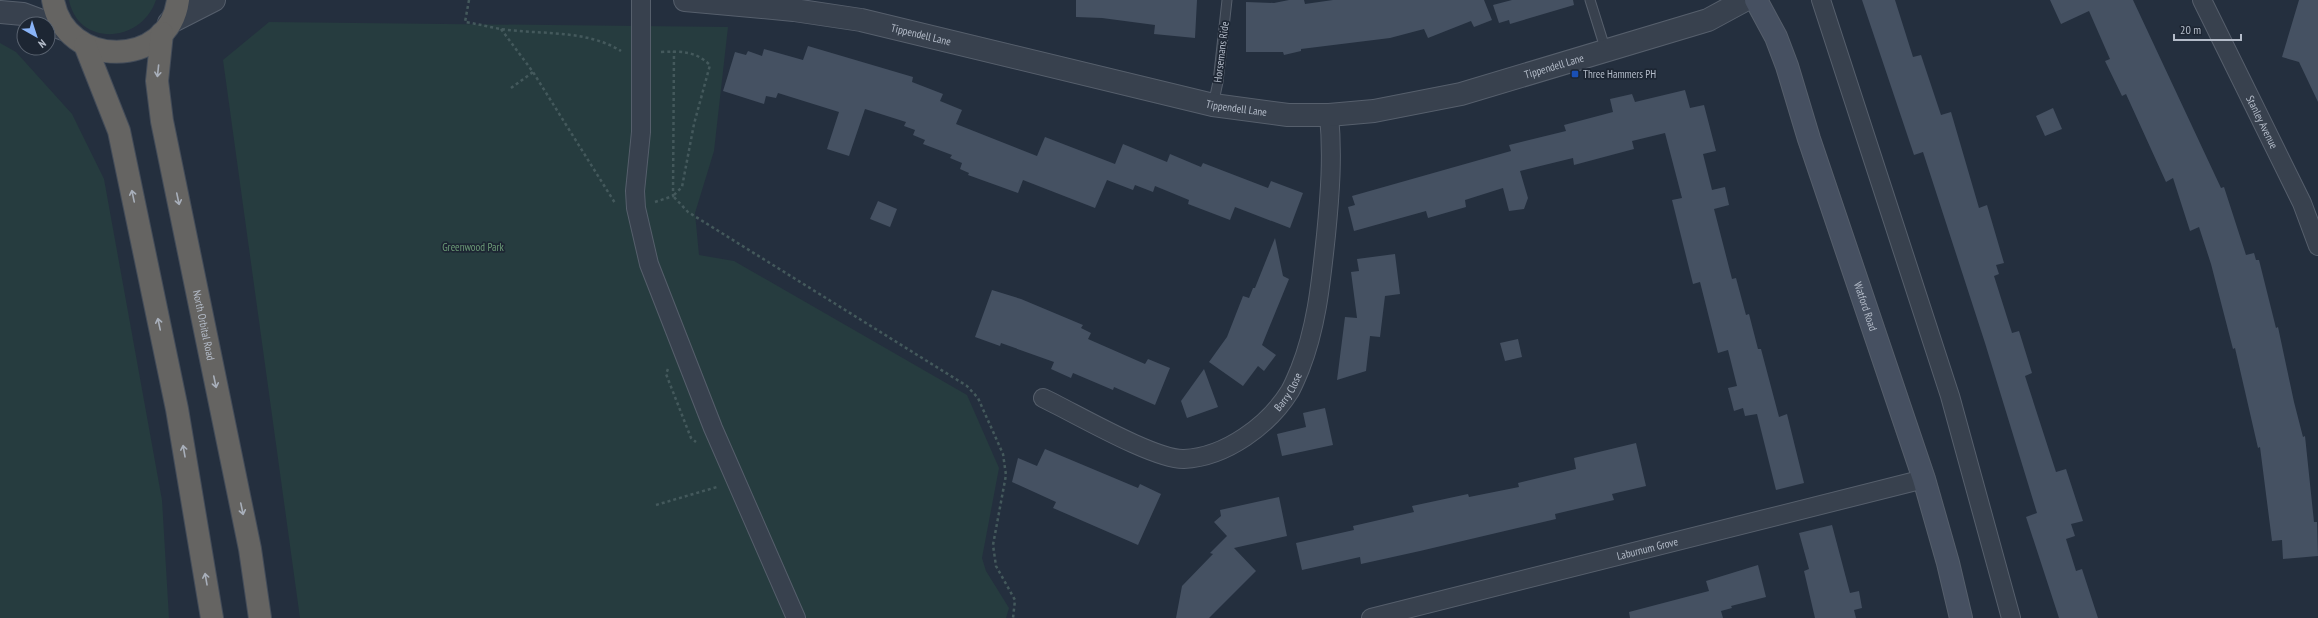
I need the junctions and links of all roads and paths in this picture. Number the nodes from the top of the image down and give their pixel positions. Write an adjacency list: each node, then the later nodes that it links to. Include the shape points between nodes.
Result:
1 (53, 0): 17 (highway, via 55,11)
2 (178, 0): 15 (highway, North Orbital Road)
3 (214, 0): 15 (street)
4 (469, 0): 16 (path, via 465,22)
5 (641, 0): 28 (street, via 641,132 635,191)
6 (685, 0): 13 (street, Tippendell Lane)
7 (1228, 0): 25 (lane, Horsemans Ride)
8 (1590, 0): 20 (lane)
9 (1745, 0): 20 (street, Tippendell Lane, via 1708,20)
10 (1756, 0): 31 (main road, Watford Road, via 1776,37 1787,66 1809,140)
11 (1821, 0): 40 (street, via 1950,396)
12 (2202, 0): 29 (street, Stanley Avenue, via 2302,203)
13 (721, 1): 25 (street, Tippendell Lane, via 861,20)
14 (0, 12): 17 (street, via 23,14)
15 (166, 28): 18 (highway, via 145,45 126,52 105,52); 35 (highway, North Orbital Road, one-way to 35, via 157,81 162,121 250,549)
16 (501, 29): 21 (path, via 591,38 609,44); 23 (path)
17 (66, 30): 18 (highway)
18 (85, 45): 34 (highway, one-way to 18, via 177,409 119,131)
19 (674, 51): 22 (path); 27 (path); 27 (path, via 699,55 710,65 694,124 682,187)
20 (1606, 51): 26 (street, Tippendell Lane, via 1461,94 1374,110)
21 (623, 53)
22 (653, 53)
23 (533, 72): 24 (path); 28 (path, via 617,207 623,211)
24 (511, 88)
25 (1213, 105): 26 (street, Tippendell Lane, via 1288,115)
26 (1329, 115): 30 (street, Barry Close, via 1331,153 1320,289 1304,357 1291,390 1278,409 1253,432 1230,445 1183,459 1140,446)
27 (673, 196): 28 (path); 37 (path, via 688,212 967,386 978,398 1003,454 1006,475 993,545 996,566 1015,600)
28 (636, 208): 36 (street, via 649,264 677,340)
29 (2318, 246)
30 (1043, 398)
31 (1924, 479): 38 (street, Laburnum Grove); 39 (main road, Watford Road)
32 (723, 486): 33 (path)
33 (656, 505)
34 (212, 618)
35 (260, 618)
36 (796, 618)
37 (1013, 618)
38 (1371, 618)
39 (1961, 618)
40 (2011, 618)

